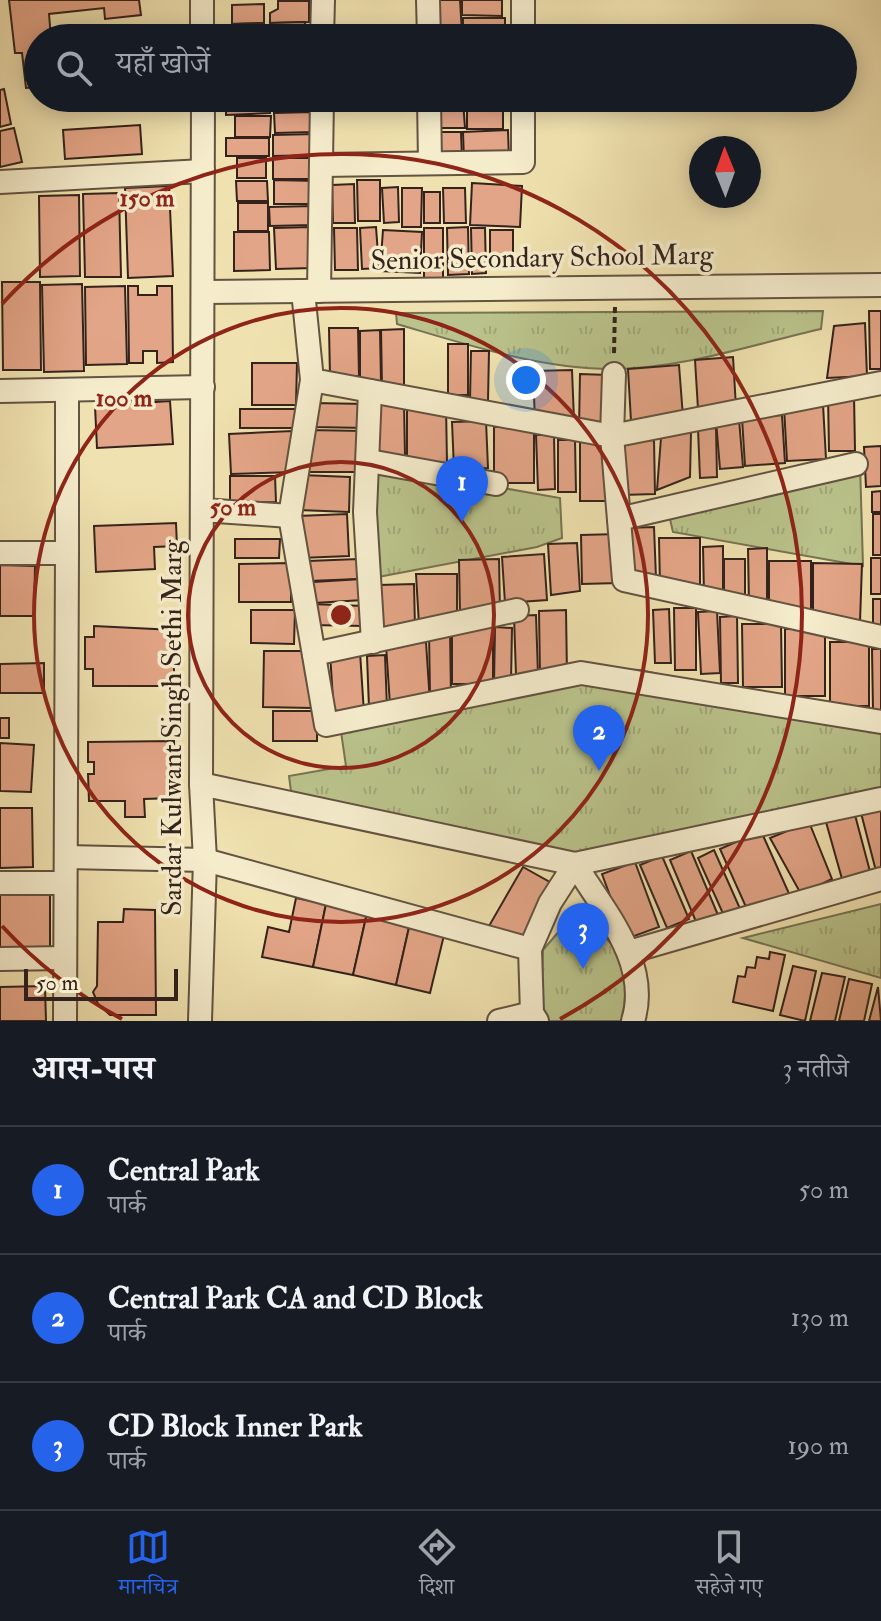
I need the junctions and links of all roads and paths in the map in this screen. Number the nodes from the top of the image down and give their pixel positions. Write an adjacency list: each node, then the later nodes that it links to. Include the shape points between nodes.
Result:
1 (202, 0): 5 (street)
2 (323, 0): 6 (street)
3 (428, 0): 7 (street)
4 (523, 0): 8 (street)
5 (202, 24)
6 (322, 24)
7 (429, 24)
8 (523, 24)
9 (203, 112): 15 (street, Sardar Kulwant Singh Sethi Marg)
10 (322, 112): 14 (street)
11 (429, 112): 13 (street)
12 (523, 112): 13 (street, via 523,162)
13 (430, 163): 14 (street)
14 (321, 165): 19 (street)
15 (203, 171): 16 (street); 20 (street, Sardar Kulwant Singh Sethi Marg)
16 (0, 182)
17 (881, 285): 18 (street, Senior Secondary School Marg)
18 (615, 287): 19 (street, Senior Secondary School Marg); 21 (path)
19 (311, 291): 20 (street, Senior Secondary School Marg); 22 (street)
20 (204, 292): 24 (street, Sardar Kulwant Singh Sethi Marg)
21 (614, 374): 28 (street)
22 (312, 380): 27 (street); 33 (street)
23 (881, 383): 28 (street)
24 (203, 387): 25 (street); 32 (street, Sardar Kulwant Singh Sethi Marg)
25 (67, 390): 26 (street); 36 (street)
26 (0, 391)
27 (370, 391): 28 (street); 29 (street)
28 (612, 436): 34 (street)
29 (369, 461): 31 (street); 39 (street, via 365,512)
30 (856, 464): 34 (street)
31 (496, 484)
32 (202, 510): 33 (street); 42 (street, Sardar Kulwant Singh Sethi Marg)
33 (290, 516): 40 (street)
34 (619, 519): 38 (street, via 624,580)
35 (0, 553): 36 (street)
36 (67, 553): 44 (street)
37 (517, 610): 39 (street)
38 (881, 637)
39 (373, 642): 40 (street)
40 (314, 654): 41 (street, via 326,725 581,673)
41 (881, 722)
42 (201, 784): 45 (street, Sardar Kulwant Singh Sethi Marg); 46 (street)
43 (881, 799): 46 (street)
44 (66, 857): 45 (street); 49 (street)
45 (205, 860): 50 (street); 57 (street, Sardar Kulwant Singh Sethi Marg)
46 (575, 864): 50 (street); 51 (street)
47 (881, 879): 51 (street)
48 (0, 883): 49 (street)
49 (65, 883): 52 (street)
50 (530, 949): 54 (street)
51 (629, 952): 55 (street)
52 (65, 958): 53 (street); 56 (street)
53 (0, 959)
54 (534, 1017): 58 (street)
55 (638, 1020)
56 (65, 1021)
57 (200, 1021)
58 (499, 1021)

